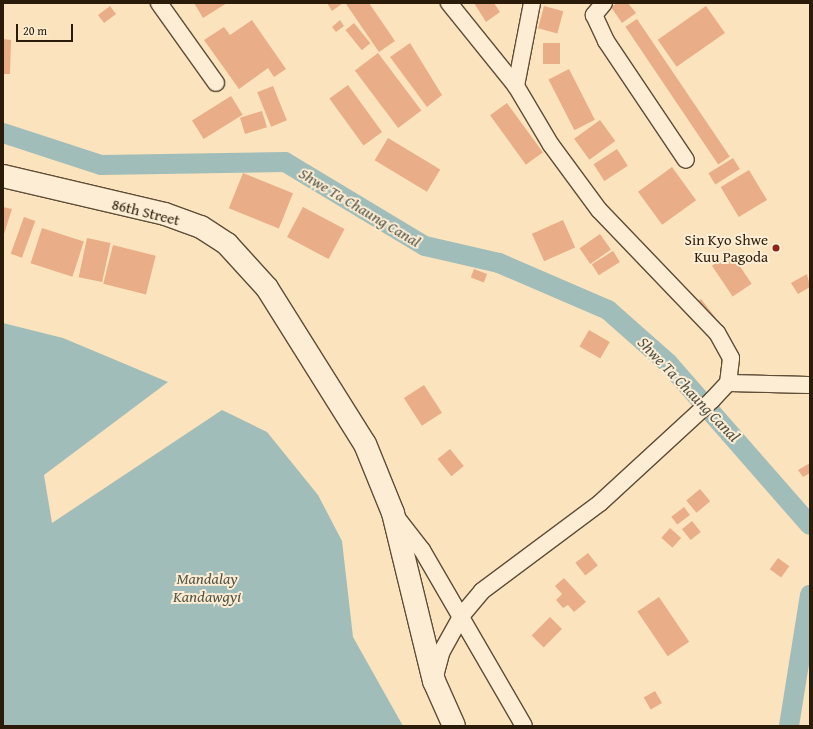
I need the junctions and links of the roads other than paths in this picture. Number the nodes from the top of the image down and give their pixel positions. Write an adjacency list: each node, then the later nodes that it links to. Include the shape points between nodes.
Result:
1 (159, 3): 5 (street)
2 (449, 3): 6 (street)
3 (532, 3): 6 (street)
4 (604, 3): 7 (street, via 594,15 606,41)
5 (216, 83)
6 (516, 86): 9 (street, via 551,145 599,210 717,333 731,358)
7 (686, 160)
8 (3, 176): 11 (main road, 86th Street, via 165,214 201,226 227,244 267,288 365,444)
9 (728, 383): 10 (street); 12 (street, via 600,503 482,591)
10 (810, 385)
11 (393, 513): 12 (street, via 422,550); 13 (main road, 86th Street)
12 (462, 616): 13 (street, via 442,651); 15 (street)
13 (434, 681): 14 (main road, 86th Street)
14 (454, 726)
15 (524, 726)

